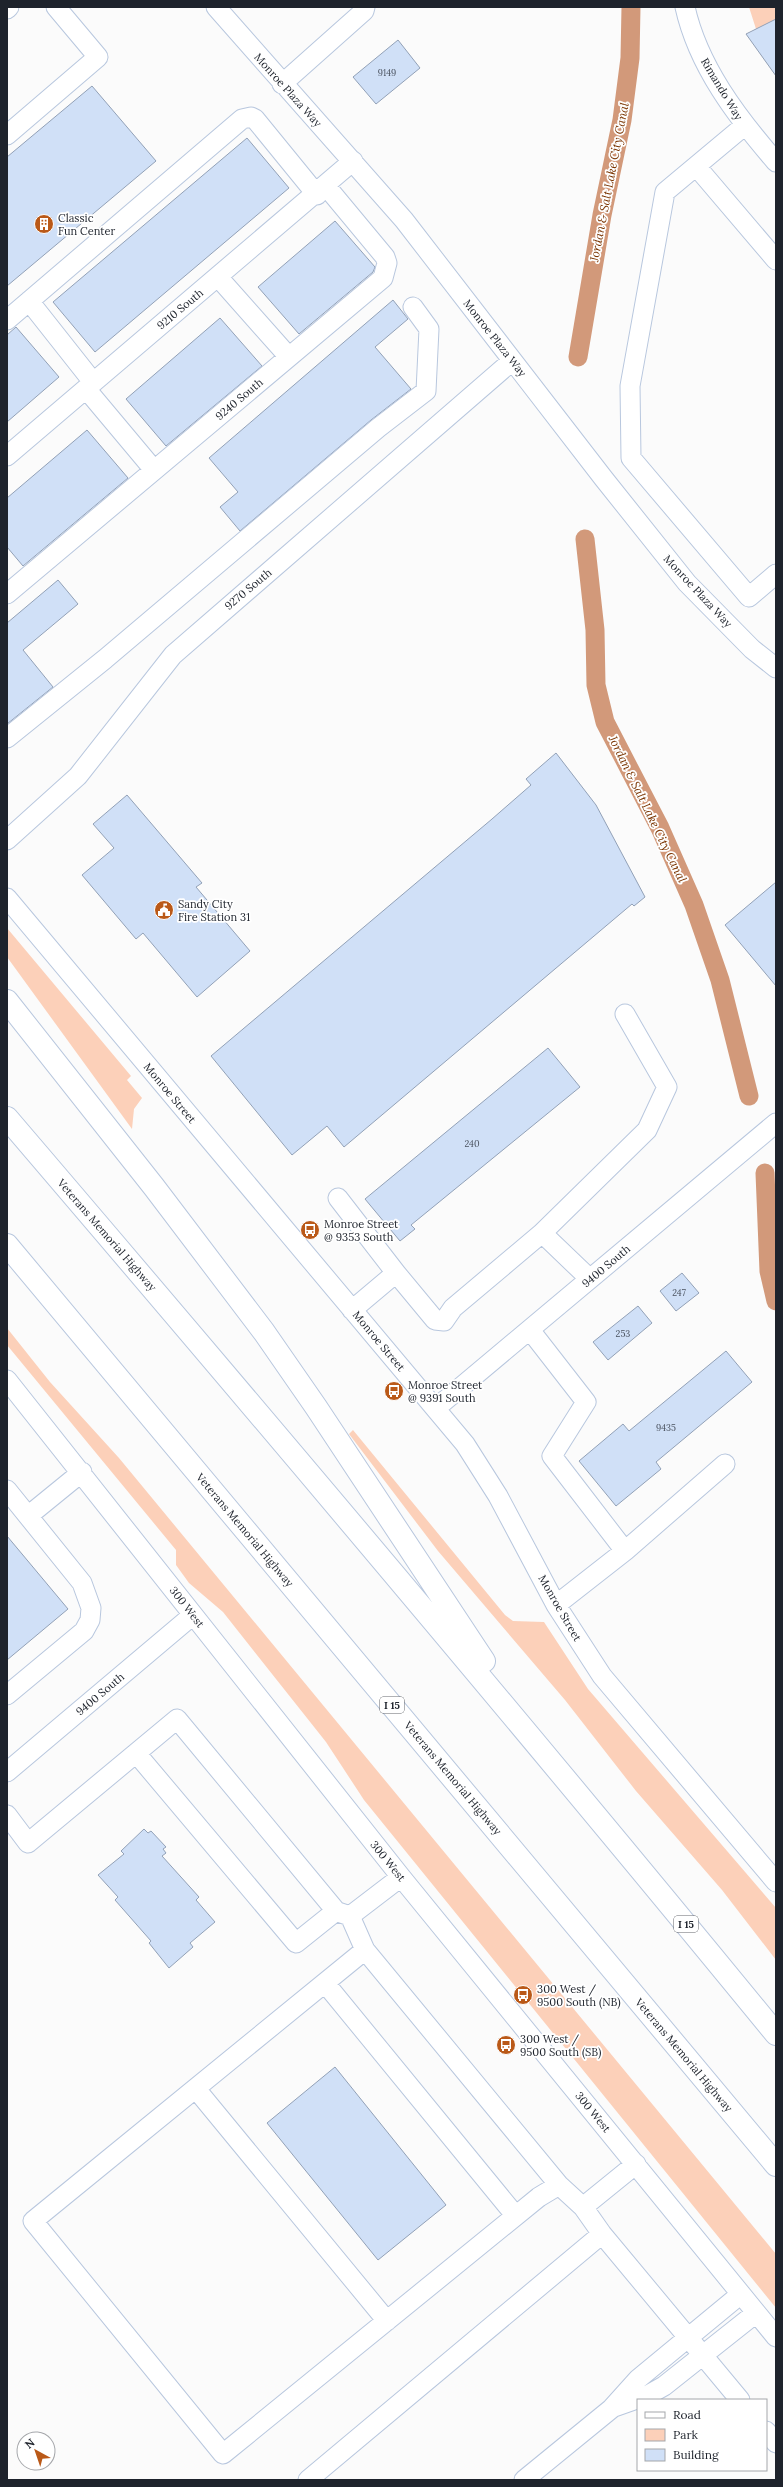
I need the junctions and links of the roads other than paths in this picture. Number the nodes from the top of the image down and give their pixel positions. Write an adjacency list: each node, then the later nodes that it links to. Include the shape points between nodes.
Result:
1 (9, 7): 6 (street)
2 (56, 7): 9 (street, via 98,57)
3 (216, 7): 7 (street, Monroe Plaza Way)
4 (365, 7): 7 (street, via 364,11)
5 (685, 7): 8 (street, Rimando Way, via 688,23 704,61)
6 (7, 9)
7 (282, 84): 10 (street, Monroe Plaza Way)
8 (744, 126): 11 (street, Rimando Way); 12 (street)
9 (7, 135)
10 (353, 162): 13 (street, 9210 South); 20 (street, Monroe Plaza Way, via 422,244)
11 (776, 162)
12 (696, 166): 14 (street); 24 (street, via 665,192 630,386 631,458 749,597)
13 (321, 190): 15 (street, 9210 South); 16 (street, via 255,119 247,117); 19 (street, 9240 South, via 385,257 386,272 383,278)
14 (776, 260)
15 (218, 277): 19 (street); 21 (street, 9210 South)
16 (29, 301): 18 (street); 21 (street)
17 (413, 307): 27 (street, via 429,329 426,391 378,428 105,659)
18 (7, 320)
19 (288, 357): 23 (street, 9240 South)
20 (512, 361): 26 (street, Monroe Plaza Way, via 688,583 752,649); 28 (street, 9270 South, via 173,655 78,776)
21 (90, 386): 22 (street, 9210 South); 23 (street)
22 (7, 456)
23 (154, 470): 25 (street, 9240 South)
24 (776, 574)
25 (8, 590)
26 (776, 668)
27 (7, 738)
28 (7, 840)
29 (7, 898): 39 (street, Monroe Street)
30 (7, 1001): 53 (highway, via 182,1223 264,1332 473,1646)
31 (625, 1014): 35 (street, via 667,1088 647,1130)
32 (7, 1118): 53 (highway, Veterans Memorial Highway / I 15)
33 (776, 1123): 38 (street, 9400 South)
34 (338, 1198): 37 (street)
35 (542, 1233): 37 (street, via 453,1308 444,1321 435,1320); 38 (street)
36 (7, 1245): 63 (highway, Veterans Memorial Highway / I 15)
37 (396, 1273): 39 (street)
38 (590, 1279): 40 (street, 9400 South)
39 (352, 1310): 42 (street, Monroe Street)
40 (530, 1330): 42 (street, 9400 South); 47 (street, via 586,1402 552,1456)
41 (7, 1380): 44 (street, 300 West)
42 (436, 1408): 48 (street, Monroe Street, via 465,1444 498,1496)
43 (725, 1464): 47 (street)
44 (82, 1472): 46 (street); 49 (street, 300 West)
45 (7, 1490): 46 (street)
46 (28, 1516): 50 (street, via 82,1583 88,1595 90,1620 84,1631)
47 (625, 1551): 48 (street)
48 (556, 1605): 56 (street, Monroe Street, via 602,1676 627,1708)
49 (193, 1615): 52 (street, 9400 South); 55 (street, 300 West)
50 (7, 1695)
51 (136, 1753): 54 (street, via 28,1843); 57 (street, via 296,1943); 57 (street, via 177,1719)
52 (7, 1772)
53 (596, 1814): 60 (highway, Veterans Memorial Highway / I 15)
54 (7, 1815)
55 (401, 1877): 57 (street); 62 (street, 300 West)
56 (776, 1882)
57 (343, 1913): 58 (street)
58 (365, 1950): 59 (street); 64 (street)
59 (325, 1983): 61 (street); 66 (street)
60 (776, 2034)
61 (196, 2089): 70 (street); 70 (street, via 33,2221 223,2454)
62 (636, 2164): 65 (street); 68 (street, 300 West)
63 (776, 2165)
64 (559, 2185): 65 (street); 66 (street)
65 (583, 2207): 67 (street)
66 (516, 2215): 70 (street)
67 (602, 2234): 72 (street); 80 (street)
68 (741, 2294): 69 (street, 300 West); 72 (street)
69 (756, 2312): 71 (street, 300 West); 73 (street)
70 (387, 2321)
71 (776, 2337)
72 (688, 2338): 73 (street); 77 (street, via 638,2379)
73 (703, 2355): 75 (street, via 664,2386); 76 (street)
74 (637, 2399): 77 (street)
75 (637, 2399)
76 (739, 2399)
77 (611, 2409): 81 (street)
78 (767, 2432): 79 (street)
79 (776, 2443)
80 (308, 2480)
81 (524, 2480)

